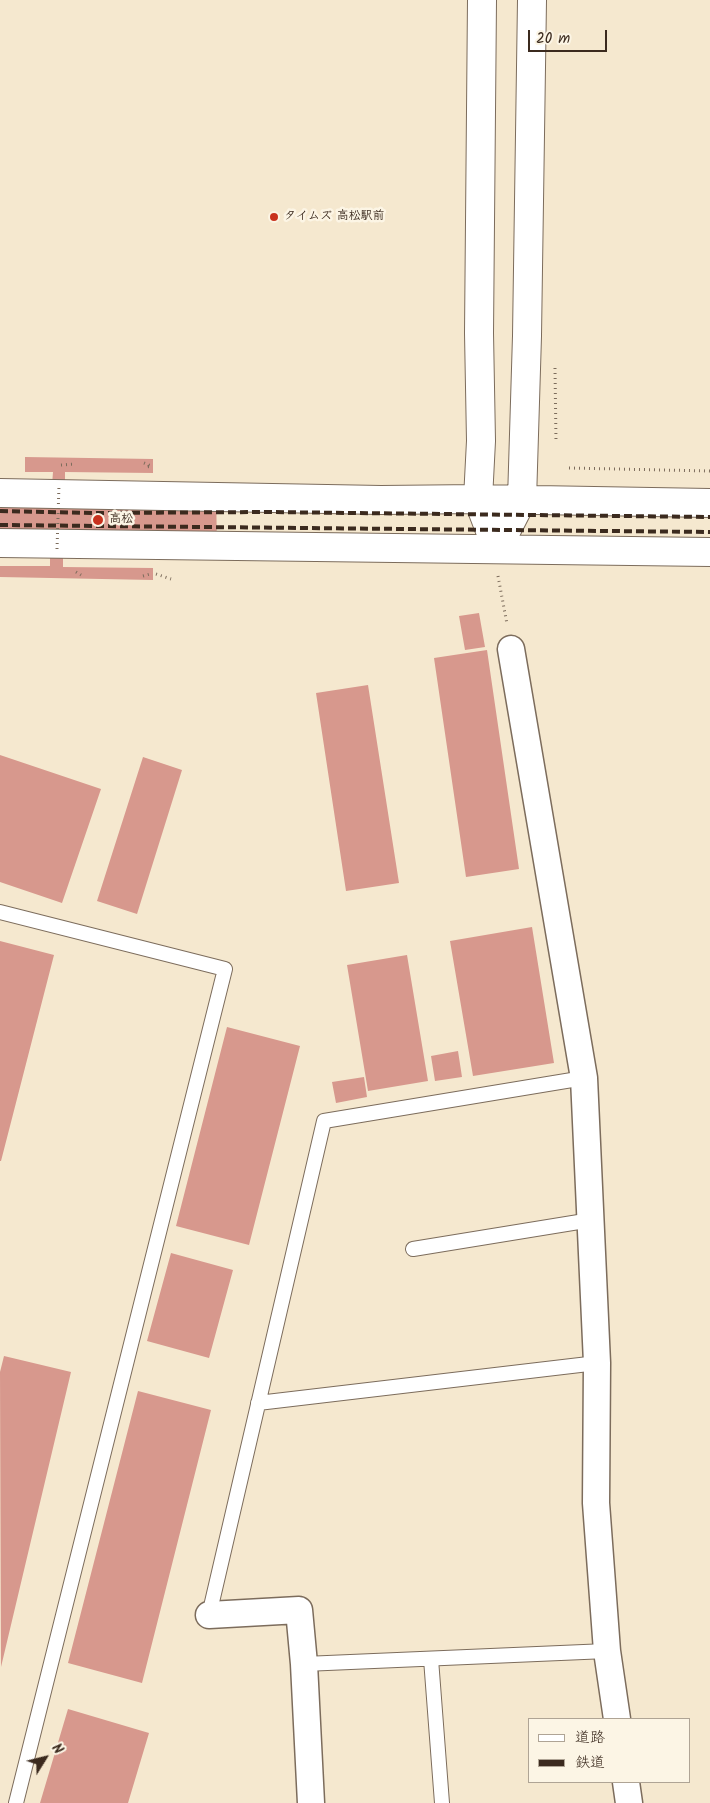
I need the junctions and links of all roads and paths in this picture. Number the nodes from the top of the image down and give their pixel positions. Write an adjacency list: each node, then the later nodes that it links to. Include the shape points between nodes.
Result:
1 (482, 0): 13 (main road, via 481,441)
2 (532, 0): 14 (main road)
3 (82, 462): 5 (path)
4 (144, 463): 8 (path, via 151,466)
5 (76, 464): 6 (path); 7 (path)
6 (59, 465)
7 (82, 467)
8 (144, 468)
9 (569, 468): 10 (path)
10 (710, 471)
11 (59, 486): 17 (path, bridge)
12 (0, 493): 13 (main road)
13 (478, 499): 14 (main road); 19 (main road)
14 (522, 500): 15 (main road); 19 (main road)
15 (710, 503)
16 (0, 543): 19 (main road)
17 (57, 549)
18 (710, 552): 19 (main road)
19 (497, 563): 22 (path)
20 (150, 574): 21 (path)
21 (170, 579)
22 (511, 648): 24 (street)
23 (0, 912): 35 (lane, via 225,969)
24 (584, 1078): 25 (street); 28 (lane, via 324,1120)
25 (591, 1220): 26 (lane); 27 (street)
26 (413, 1249)
27 (597, 1363): 28 (lane); 30 (street, via 596,1503)
28 (258, 1404): 29 (lane)
29 (209, 1615): 32 (street, via 299,1610)
30 (607, 1651): 31 (lane); 33 (street)
31 (430, 1659): 32 (lane); 37 (lane)
32 (304, 1664): 36 (street)
33 (617, 1718)
34 (626, 1783): 38 (street)
35 (16, 1803)
36 (311, 1803)
37 (442, 1803)
38 (629, 1803)

